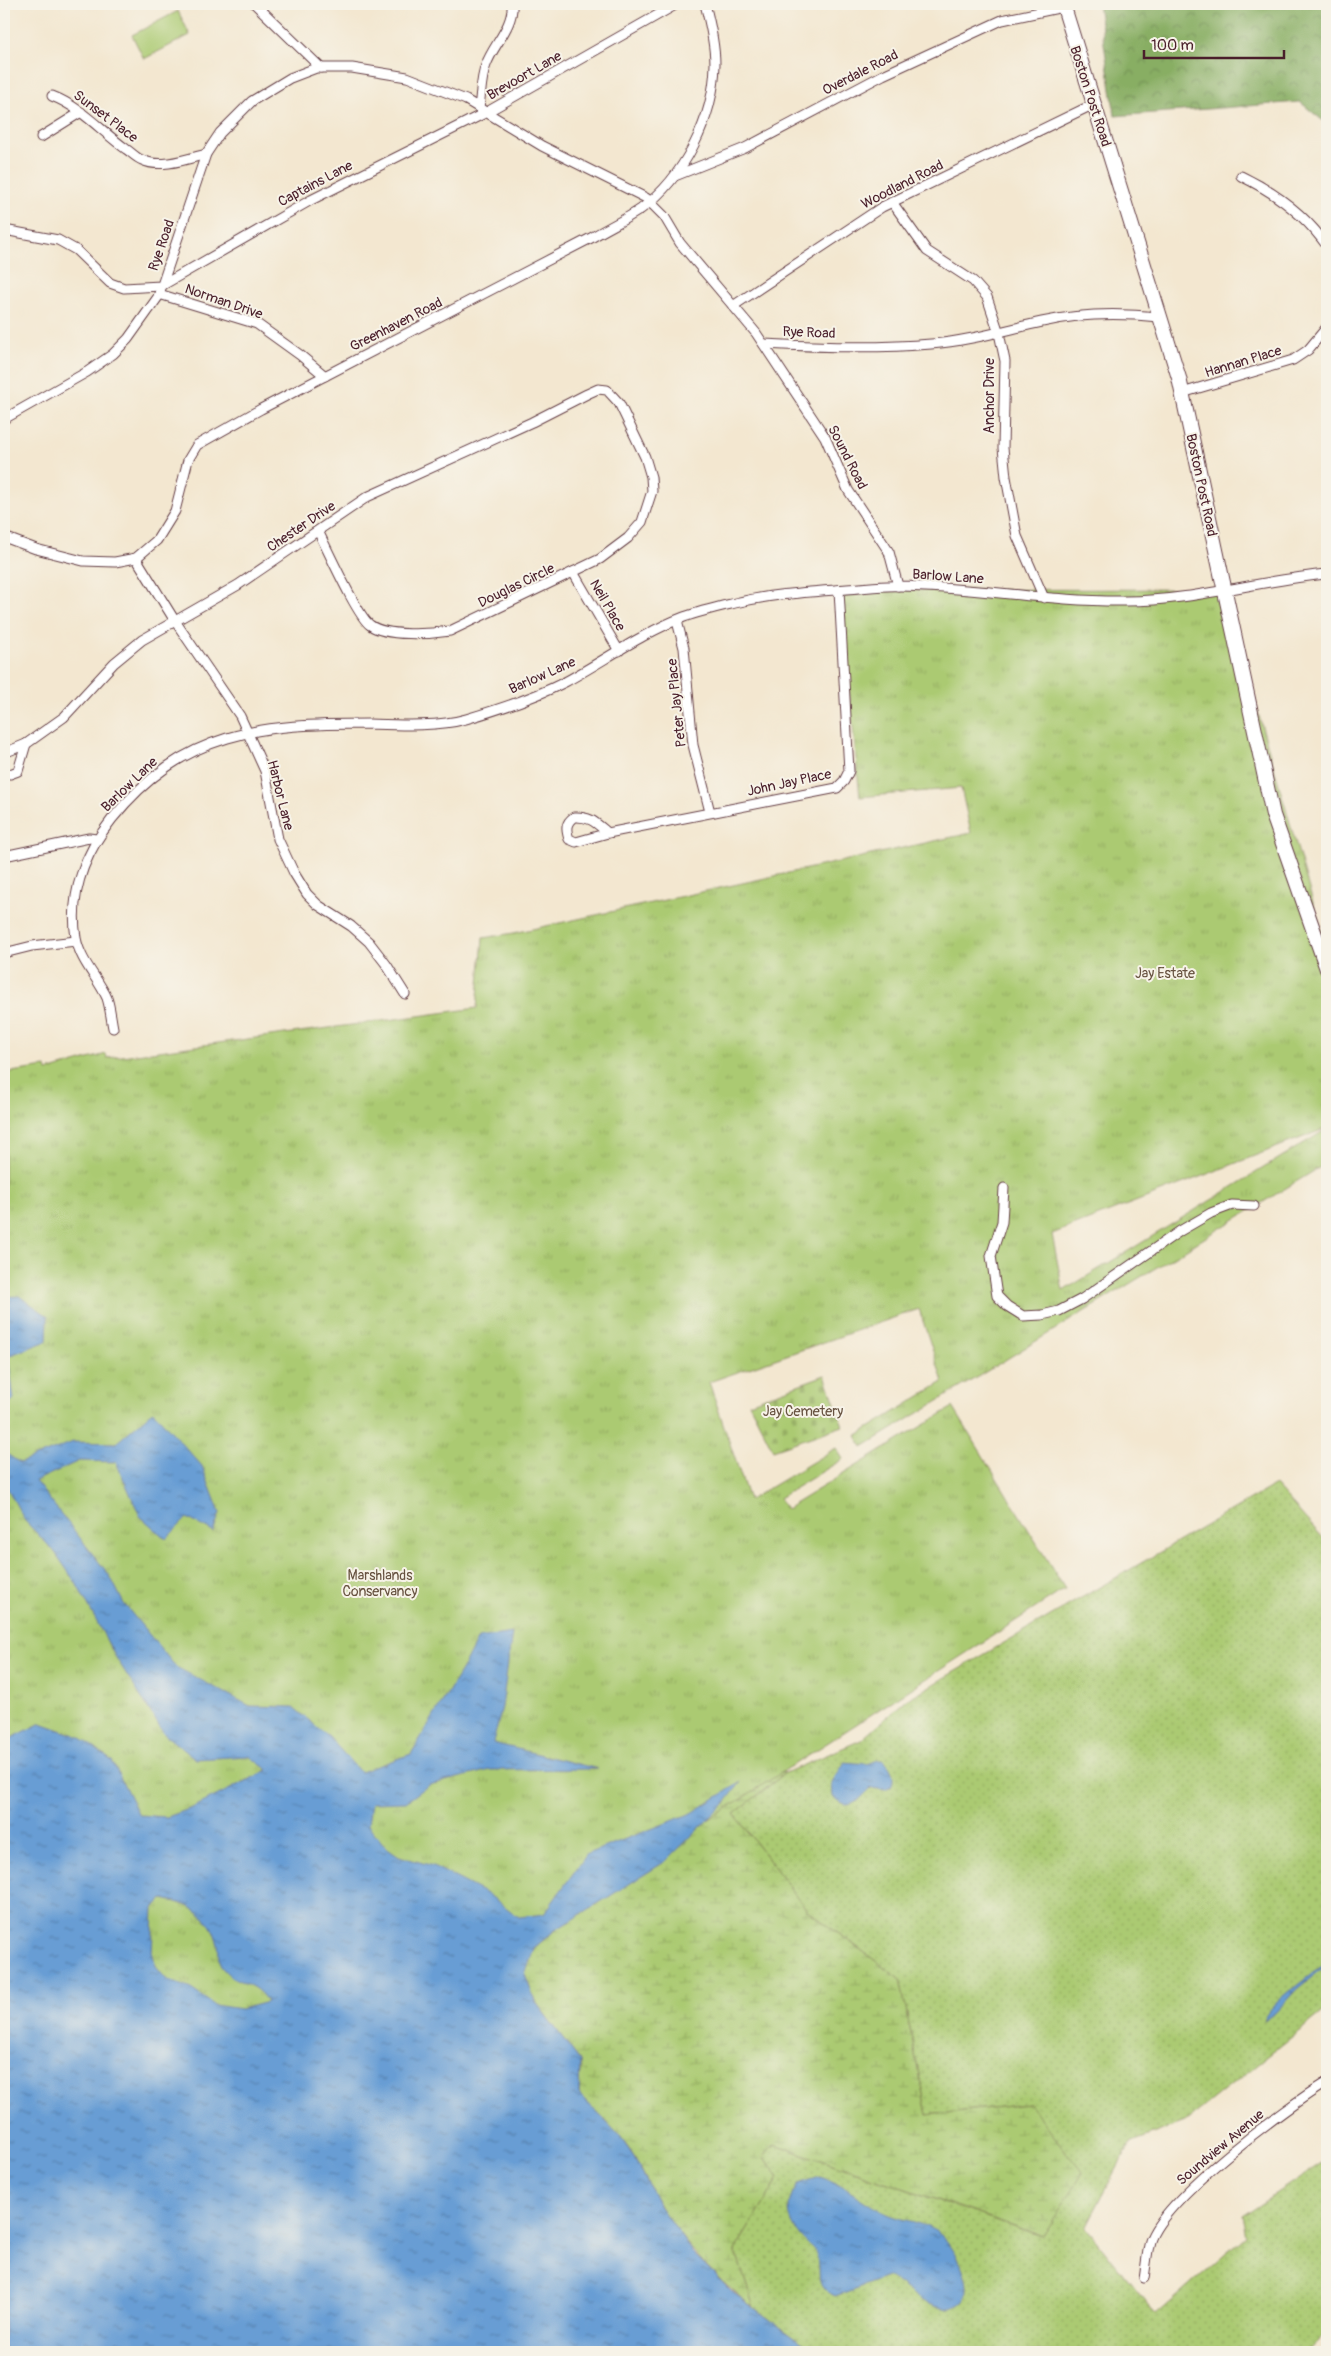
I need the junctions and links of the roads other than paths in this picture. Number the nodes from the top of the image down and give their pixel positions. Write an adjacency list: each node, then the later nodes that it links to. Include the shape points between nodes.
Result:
1 (255, 4): 6 (street)
2 (512, 4): 9 (street, via 513,11 502,37 485,65)
3 (677, 4): 9 (street, Brevoort Lane)
4 (705, 4): 13 (street, Greenhaven Road, via 712,31 715,65 711,94 701,130 686,162)
5 (1063, 5): 8 (main road, Boston Post Road); 13 (street, Overdale Road, via 1002,20 883,74 745,148)
6 (321, 68): 9 (street, Brevoort Lane, via 352,68 407,77); 12 (street, Rye Road, via 290,78 252,101 220,133)
7 (52, 96): 10 (street, Sunset Place)
8 (1094, 104): 16 (street, Woodland Road); 21 (main road, Boston Post Road)
9 (483, 110): 15 (street, Rye Road, via 542,146); 19 (street, Captains Lane, via 310,200)
10 (81, 112): 11 (street); 12 (street, Sunset Place, via 142,161 172,162)
11 (40, 137)
12 (206, 154): 19 (street, Rye Road)
13 (674, 176): 15 (street, Greenhaven Road)
14 (1241, 176): 18 (street, via 1267,189 1296,210)
15 (650, 201): 20 (street, Rye Road, via 664,216 680,243); 25 (street, Greenhaven Road, via 591,238)
16 (892, 202): 20 (street, Woodland Road); 23 (street, Anchor Drive, via 927,251 961,272 987,298)
17 (4, 230): 19 (street, Norman Drive, via 58,240 76,250 110,283 124,288)
18 (1327, 246)
19 (160, 290): 25 (street, Norman Drive, via 257,324); 28 (street, Rye Road, via 128,339 113,354)
20 (733, 306): 24 (street, Rye Road)
21 (1159, 317): 23 (street, Rye Road, via 1089,315); 26 (main road, Boston Post Road)
22 (1327, 327): 26 (street, Hannan Place, via 1308,350 1293,360)
23 (999, 333): 24 (street, Rye Road, via 932,344 843,347); 37 (street, Anchor Drive, via 1005,361 1003,448 1006,476 1017,536)
24 (764, 344): 34 (street, Sound Road, via 825,437 848,490 889,552)
25 (324, 376): 31 (street, Greenhaven Road, via 197,445 188,460 176,511 157,540)
26 (1182, 393): 36 (main road, Boston Post Road)
27 (619, 403): 29 (street, Chester Drive, via 607,390 598,389 367,497); 32 (street, Douglas Circle, via 645,457 652,491 642,522 628,538 600,559)
28 (4, 419)
29 (318, 531): 32 (street, Douglas Circle, via 370,625 404,634 450,631); 38 (street, Chester Drive, via 238,585)
30 (4, 537): 31 (street, via 83,561 115,562)
31 (136, 558): 38 (street, Harbor Lane)
32 (574, 572): 40 (street, Neil Place)
33 (1327, 574): 36 (street, Barlow Lane)
34 (898, 586): 35 (street, Barlow Lane); 37 (street, Barlow Lane)
35 (838, 590): 39 (street, Barlow Lane, via 738,602); 45 (street, John Jay Place, via 848,736 849,771 844,781 837,788)
36 (1224, 590): 37 (street, Barlow Lane, via 1128,601); 51 (main road, Boston Post Road, via 1273,815)
37 (1044, 598)
38 (175, 621): 41 (street, Harbor Lane, via 240,716); 42 (street, Chester Drive, via 142,640 114,663 64,717)
39 (677, 621): 40 (street, Barlow Lane); 45 (street, Peter Jay Place, via 684,648 693,746)
40 (619, 651): 41 (street, Barlow Lane, via 526,700 461,721 410,725 310,724)
41 (247, 733): 47 (street, Barlow Lane, via 213,741 174,761 149,780); 52 (street, Harbor Lane, via 265,771 278,839 294,874 318,905 352,926 368,942)
42 (26, 744): 43 (street, Chester Drive); 44 (street, via 18,771)
43 (4, 752)
44 (4, 772)
45 (710, 812): 46 (street, John Jay Place)
46 (608, 834)
47 (96, 839): 48 (street); 49 (street, Barlow Lane, via 80,875 75,915)
48 (4, 856)
49 (76, 941): 50 (street); 53 (street, Barlow Lane, via 107,999)
50 (4, 953)
51 (1327, 969)
52 (405, 994)
53 (113, 1028)
54 (1004, 1188): 55 (street, via 1002,1222 991,1256 997,1296 1023,1316 1059,1311 1082,1299 1180,1231 1211,1214 1232,1205)
55 (1254, 1206)
56 (1327, 2082): 57 (street, Soundview Avenue, via 1266,2126 1191,2188 1166,2215 1151,2240)
57 (1144, 2278)

